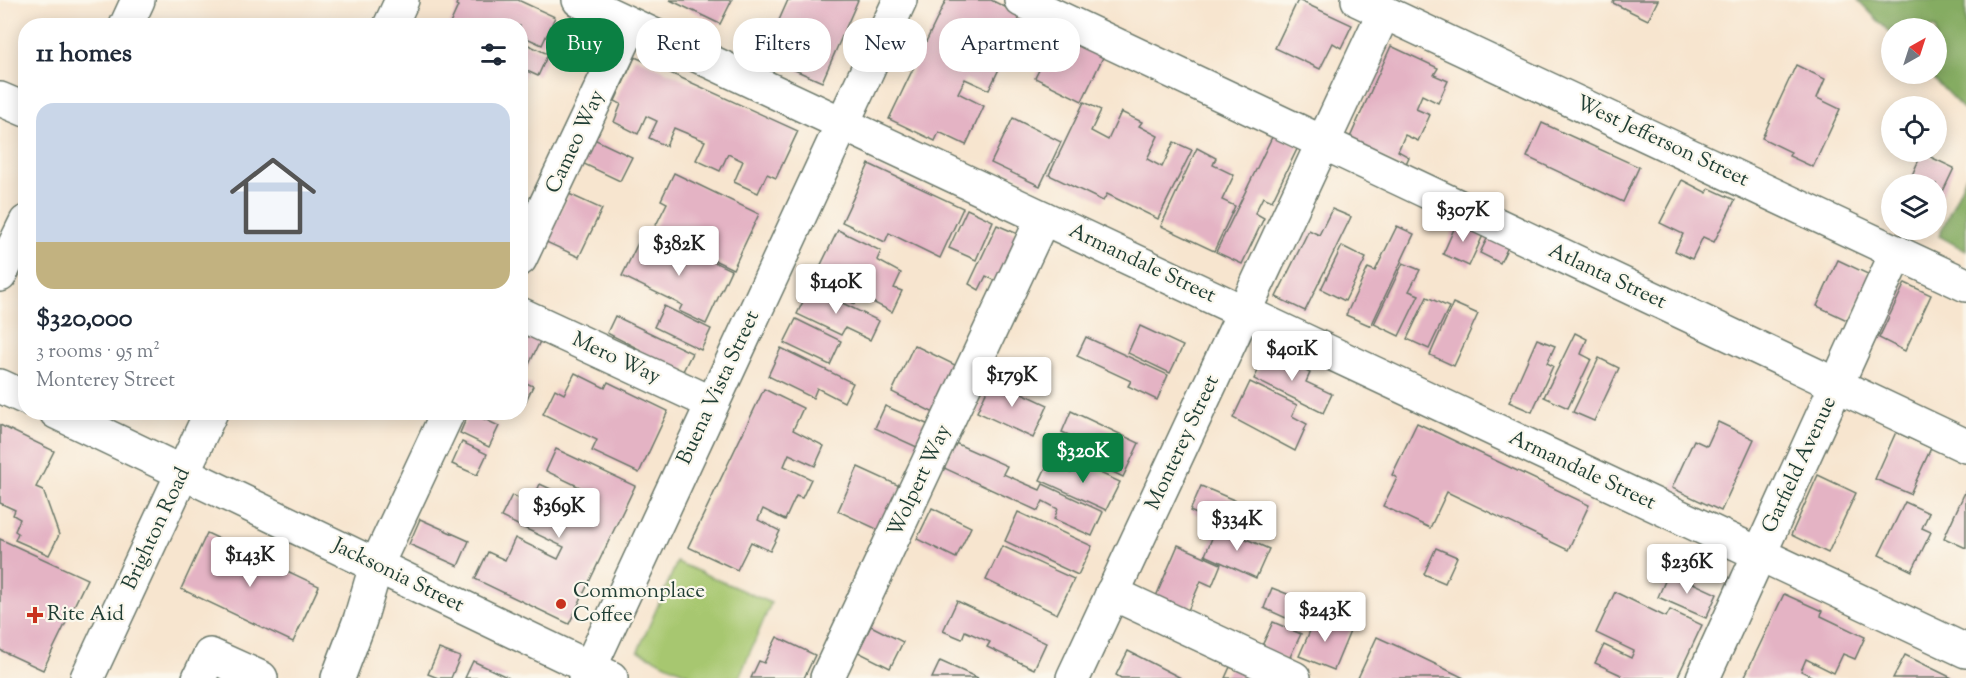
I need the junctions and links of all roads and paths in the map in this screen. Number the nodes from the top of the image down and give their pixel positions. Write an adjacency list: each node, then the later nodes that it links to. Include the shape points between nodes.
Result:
1 (138, 0): 7 (street)
2 (402, 0): 8 (street)
3 (579, 0): 9 (street, Armandale Street)
4 (900, 0): 12 (street, Buena Vista Street)
5 (1021, 0): 13 (street, Atlanta Street)
6 (1371, 6): 13 (street, Monterey Street); 17 (street, West Jefferson Street)
7 (130, 18)
8 (394, 18)
9 (631, 24): 12 (street, Armandale Street); 16 (street, Cameo Way)
10 (0, 99): 11 (street)
11 (18, 107)
12 (842, 124): 14 (street, Armandale Street); 25 (street, Buena Vista Street)
13 (1323, 142): 20 (street, Monterey Street); 22 (street, Atlanta Street)
14 (1043, 218): 20 (street, Armandale Street); 40 (street, Wolpert Way)
15 (18, 238): 18 (street)
16 (528, 242)
17 (1897, 252): 19 (street, West Jefferson Street); 22 (street, Garfield Avenue)
18 (0, 275)
19 (1966, 285)
20 (1244, 312): 31 (street, Armandale Street); 33 (street, Monterey Street)
21 (528, 318): 25 (street, Mero Way)
22 (1836, 385): 29 (street, Atlanta Street); 31 (street, Garfield Avenue)
23 (0, 386): 24 (street)
24 (18, 394)
25 (712, 403): 35 (street, Buena Vista Street)
26 (207, 420): 30 (street, Brighton Road)
27 (444, 420): 32 (street)
28 (104, 423): 30 (street, Jacksonia Street)
29 (1966, 446)
30 (183, 474): 32 (street, Jacksonia Street); 36 (street, Brighton Road)
31 (1759, 554): 34 (street, Armandale Street); 43 (street, Garfield Avenue)
32 (376, 566): 35 (street, Jacksonia Street); 39 (street)
33 (1113, 593): 41 (street, Monterey Street); 42 (street)
34 (1966, 651)
35 (595, 675)
36 (87, 678)
37 (199, 678): 38 (street, via 210,655)
38 (261, 678)
39 (338, 678)
40 (827, 678)
41 (1073, 678)
42 (1294, 678)
43 (1703, 678)

